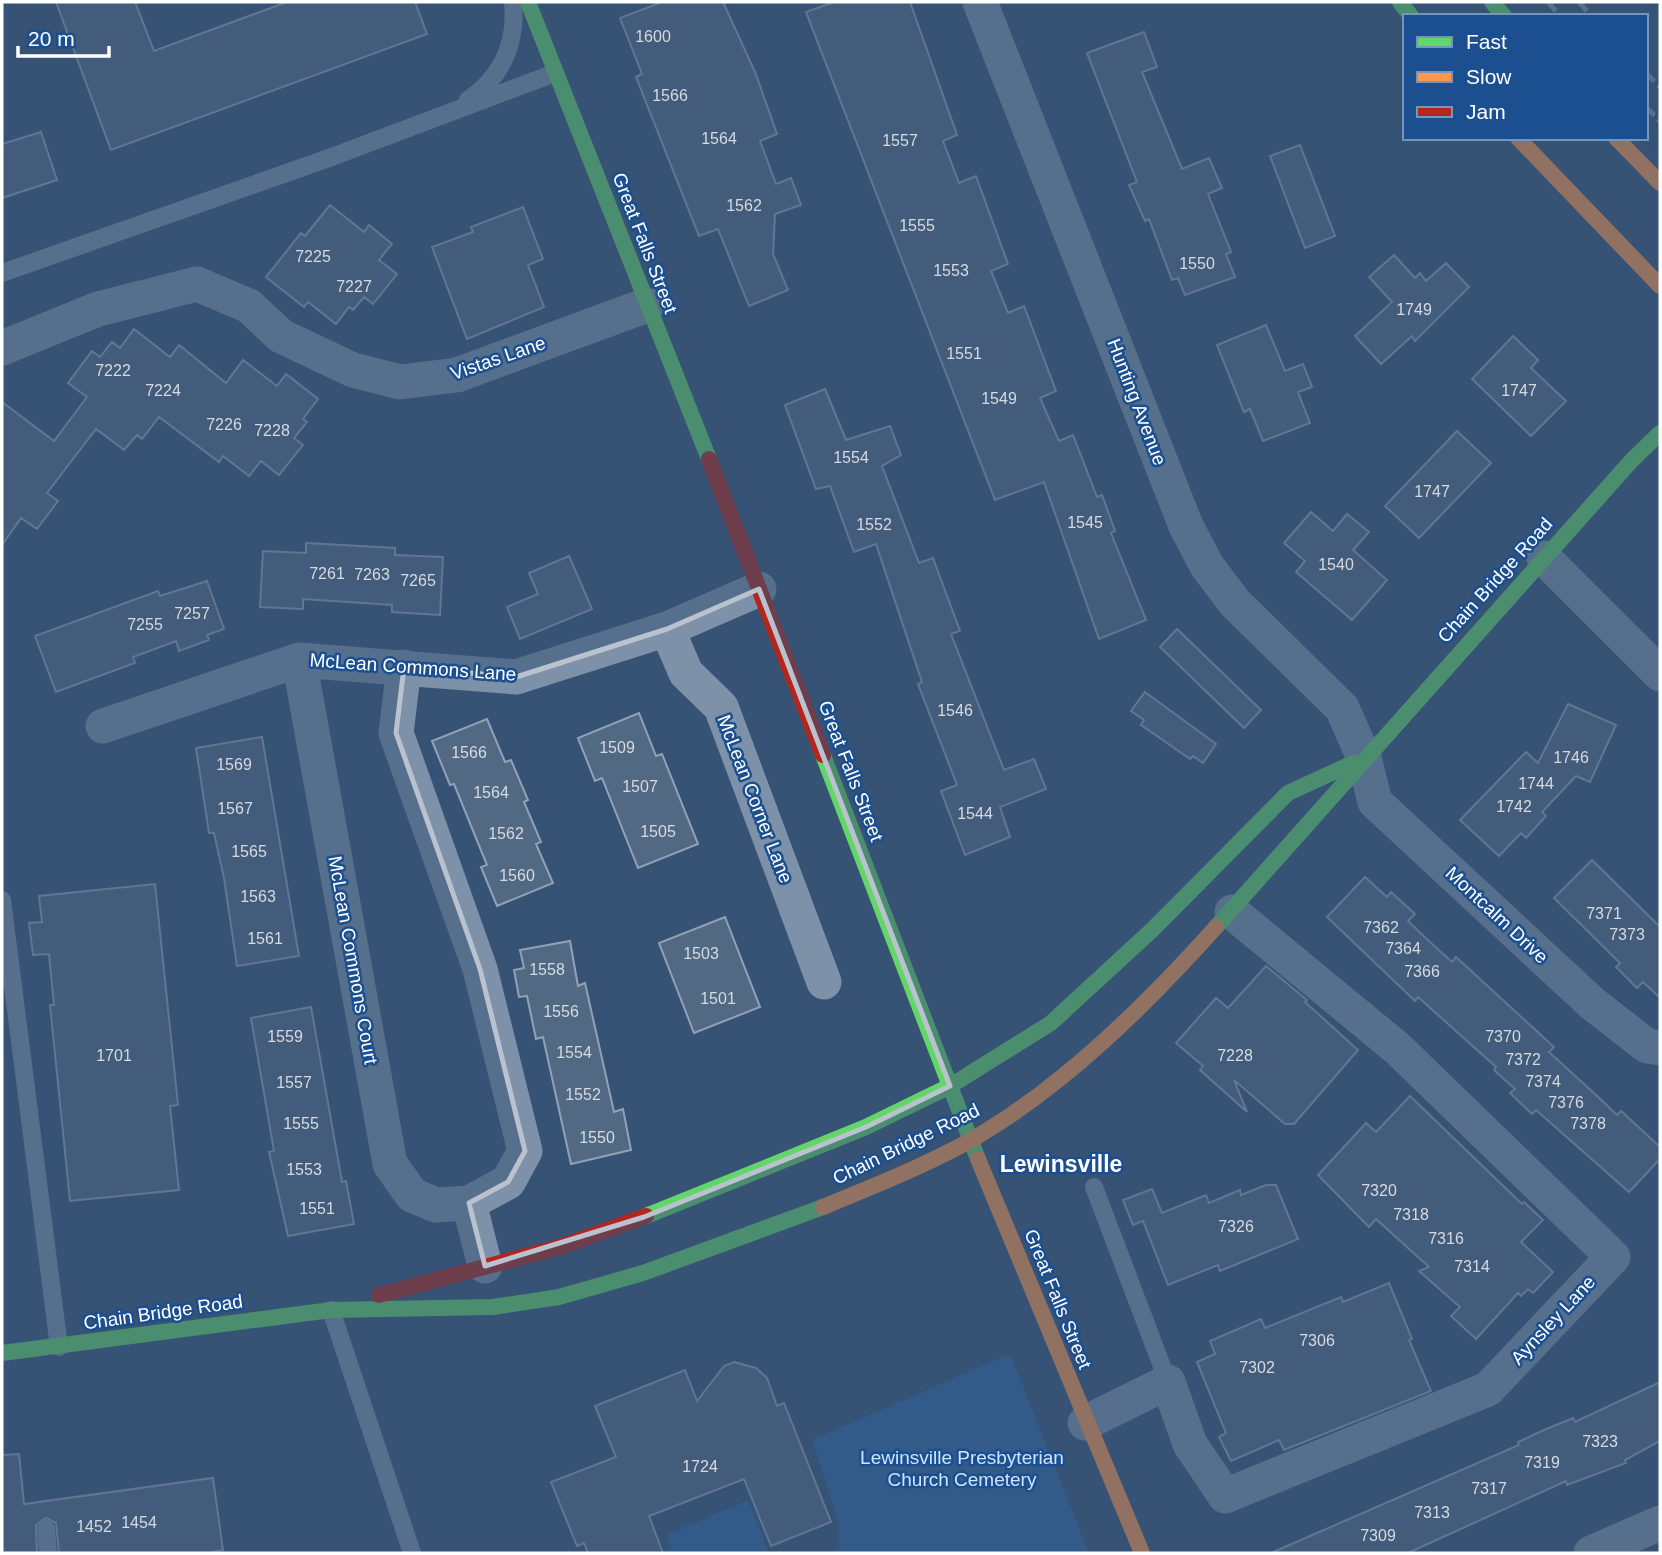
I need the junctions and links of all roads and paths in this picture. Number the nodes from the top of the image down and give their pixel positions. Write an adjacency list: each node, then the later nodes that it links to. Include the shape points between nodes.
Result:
1 (513, 2): 5 (lane, via 512,41 503,64 489,84)
2 (528, 2): 4 (main road, Great Falls Street)
3 (980, 2): 21 (street, Hunting Avenue, via 1186,526 1207,566 1236,603 1342,708)
4 (555, 73): 5 (lane); 11 (main road, Great Falls Street)
5 (451, 112): 9 (lane)
6 (1520, 140): 10 (main road)
7 (1618, 140): 8 (main road)
8 (1660, 183)
9 (2, 273)
10 (1660, 286)
11 (647, 305): 12 (street, Vistas Lane, via 457,375 400,382 353,370 281,337 249,306 197,284 99,309); 15 (main road, Great Falls Street)
12 (2, 348)
13 (1660, 433): 14 (main road, Chain Bridge Road)
14 (1544, 558): 19 (street); 21 (main road, Chain Bridge Road)
15 (760, 589): 16 (street, McLean Commons Lane); 26 (main road, Great Falls Street)
16 (667, 629): 18 (street, McLean Commons Lane, via 516,677); 24 (street, McLean Corner Lane, via 686,673 721,707)
17 (299, 660): 18 (street, McLean Commons Lane); 20 (street, McLean Commons Lane); 29 (street, McLean Commons Court, via 390,1164 412,1195 436,1205)
18 (404, 667): 29 (street, McLean Commons Court, via 396,733 480,968 525,1151 508,1182)
19 (1660, 674)
20 (103, 726)
21 (1364, 758): 23 (main road, Chain Bridge Road); 25 (street, Montcalm Drive, via 1375,802 1593,1004 1647,1046); 26 (main road, Chain Bridge Road, via 1288,793 1152,930 1051,1023)
22 (2, 900): 32 (lane)
23 (1232, 912): 27 (main road, Chain Bridge Road, via 1102,1041 1021,1108); 34 (street, Aynsley Lane, via 1397,1048 1613,1257 1488,1389 1225,1496 1190,1444)
24 (824, 982)
25 (1660, 1048)
26 (950, 1086): 27 (main road, Great Falls Street); 30 (main road, Chain Bridge Road, via 866,1127 643,1217 560,1247)
27 (972, 1139): 31 (main road, Chain Bridge Road, via 898,1176 811,1211 643,1273 559,1297 493,1307); 35 (main road, Great Falls Street)
28 (1094, 1187): 34 (lane)
29 (469, 1203): 30 (street)
30 (485, 1266): 31 (main road, Chain Bridge Road)
31 (331, 1310): 32 (main road, Chain Bridge Road); 39 (lane)
32 (59, 1347): 33 (main road, Chain Bridge Road)
33 (2, 1353)
34 (1168, 1382): 35 (street)
35 (1085, 1423): 40 (main road, Great Falls Street)
36 (1660, 1522): 41 (street)
37 (46, 1529): 38 (lane)
38 (48, 1553)
39 (412, 1553)
40 (1142, 1553)
41 (1591, 1553)

